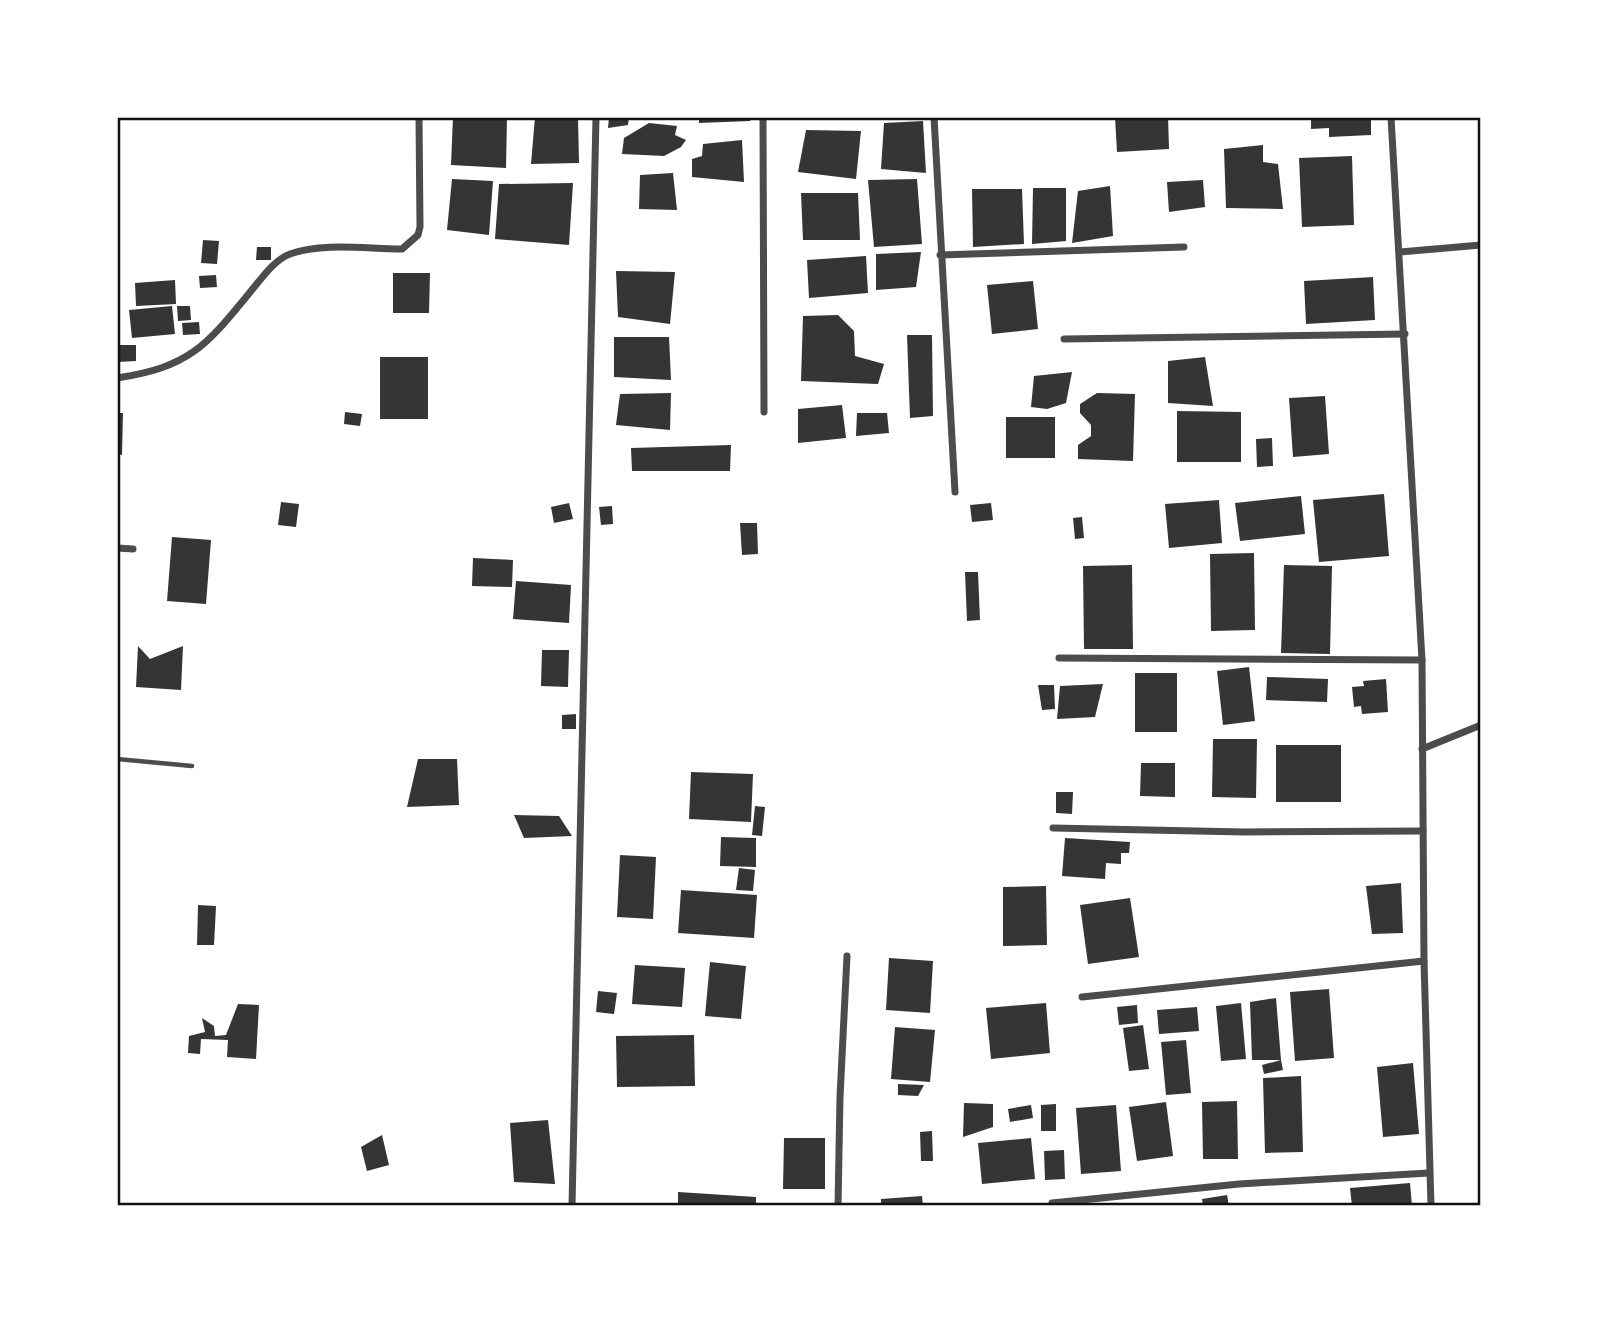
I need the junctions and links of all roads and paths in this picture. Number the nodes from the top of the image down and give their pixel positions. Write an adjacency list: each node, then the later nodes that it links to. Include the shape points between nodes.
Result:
1 (419, 117): 12 (street, via 420,227 411,243 402,250 315,248 288,255 267,272 198,352 148,373)
2 (596, 117): 30 (street)
3 (763, 117): 13 (street)
4 (934, 117): 9 (street)
5 (1391, 117): 8 (street)
6 (1481, 245): 8 (street)
7 (1184, 247): 9 (street)
8 (1400, 252): 10 (street)
9 (940, 255): 14 (street)
10 (1405, 334): 11 (street); 18 (street)
11 (1063, 339)
12 (117, 378)
13 (764, 412)
14 (955, 492)
15 (117, 548): 16 (street)
16 (133, 549)
17 (1059, 658): 18 (street)
18 (1422, 660): 20 (street)
19 (1481, 725): 20 (street)
20 (1422, 749): 24 (street)
21 (117, 759): 22 (lane)
22 (192, 766)
23 (1053, 828): 24 (street)
24 (1423, 831): 26 (street)
25 (847, 956): 31 (street)
26 (1424, 961): 27 (street); 28 (street)
27 (1082, 997)
28 (1429, 1173): 29 (street, via 1240,1184); 32 (street)
29 (1052, 1202)
30 (572, 1206)
31 (838, 1206)
32 (1432, 1206)

